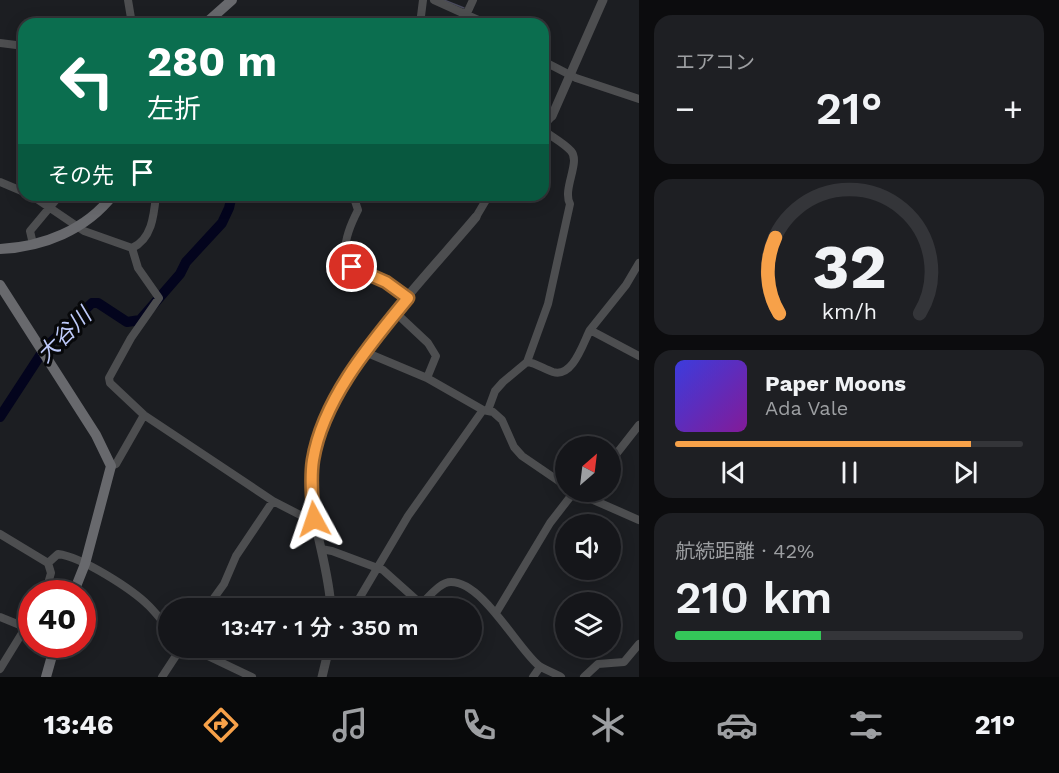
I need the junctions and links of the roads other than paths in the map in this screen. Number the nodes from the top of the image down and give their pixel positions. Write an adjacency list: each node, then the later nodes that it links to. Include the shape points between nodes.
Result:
1 (128, 0): 8 (street)
2 (232, 0): 9 (main road)
3 (423, 0): 10 (street)
4 (434, 0): 7 (street)
5 (473, 0): 7 (street)
6 (603, 0): 15 (street)
7 (467, 13): 11 (street)
8 (131, 18)
9 (214, 18)
10 (421, 18)
11 (476, 18)
12 (0, 43): 13 (street)
13 (18, 45)
14 (549, 64): 15 (street)
15 (572, 76): 16 (street); 17 (street)
16 (639, 99)
17 (552, 116): 18 (street)
18 (549, 120)
19 (549, 133): 41 (street, via 574,157 567,197 570,204 548,304)
20 (0, 182): 21 (street)
21 (18, 190)
22 (41, 201): 28 (street)
23 (56, 201): 28 (street)
24 (106, 201): 30 (main road)
25 (155, 201): 32 (street, via 149,233)
26 (354, 201): 36 (street, via 358,210 348,233 345,255 349,264)
27 (485, 201): 29 (street)
28 (51, 207): 30 (street); 31 (street, via 30,231)
29 (476, 216): 36 (street)
30 (77, 227): 31 (main road); 32 (street)
31 (33, 244): 33 (main road)
32 (132, 248): 44 (street, via 138,268 159,298 109,378)
33 (0, 249)
34 (639, 264): 38 (street)
35 (0, 285): 47 (main road)
36 (408, 298): 37 (street)
37 (396, 313): 39 (street); 42 (street, via 436,356)
38 (590, 330): 40 (street); 41 (street, via 572,366 564,373)
39 (364, 352): 42 (street); 52 (street, via 318,439 311,479)
40 (639, 356)
41 (526, 362): 43 (street, via 495,391)
42 (427, 378): 43 (street)
43 (485, 410): 48 (street, via 502,420 522,456); 58 (street, via 408,516)
44 (144, 415): 47 (street, via 116,464); 49 (street)
45 (639, 425): 46 (street)
46 (621, 448)
47 (111, 466): 57 (main road)
48 (555, 478)
49 (273, 501): 52 (street, via 304,518); 61 (street, via 236,555)
50 (566, 502): 64 (street)
51 (602, 502): 53 (street)
52 (314, 519): 55 (street)
53 (639, 520)
54 (0, 534): 56 (street)
55 (321, 549): 58 (street); 62 (street)
56 (48, 563): 57 (street, via 58,554); 59 (street)
57 (85, 564): 60 (main road); 65 (street, via 149,605)
58 (377, 568): 63 (street); 64 (street, via 421,604 449,582 473,592)
59 (49, 580)
60 (79, 580)
61 (214, 598)
62 (329, 598)
63 (359, 598)
64 (496, 613): 74 (street)
65 (158, 616)
66 (0, 617): 67 (street)
67 (18, 624)
68 (18, 644): 75 (street)
69 (639, 644): 82 (street, via 624,662 598,664)
70 (51, 658): 76 (main road)
71 (174, 658): 77 (street)
72 (212, 658): 78 (street)
73 (327, 658): 79 (street)
74 (540, 667): 80 (street); 81 (street)
75 (0, 669)
76 (46, 677)
77 (162, 677)
78 (252, 677)
79 (322, 677)
80 (533, 677)
81 (561, 677)
82 (584, 677)

